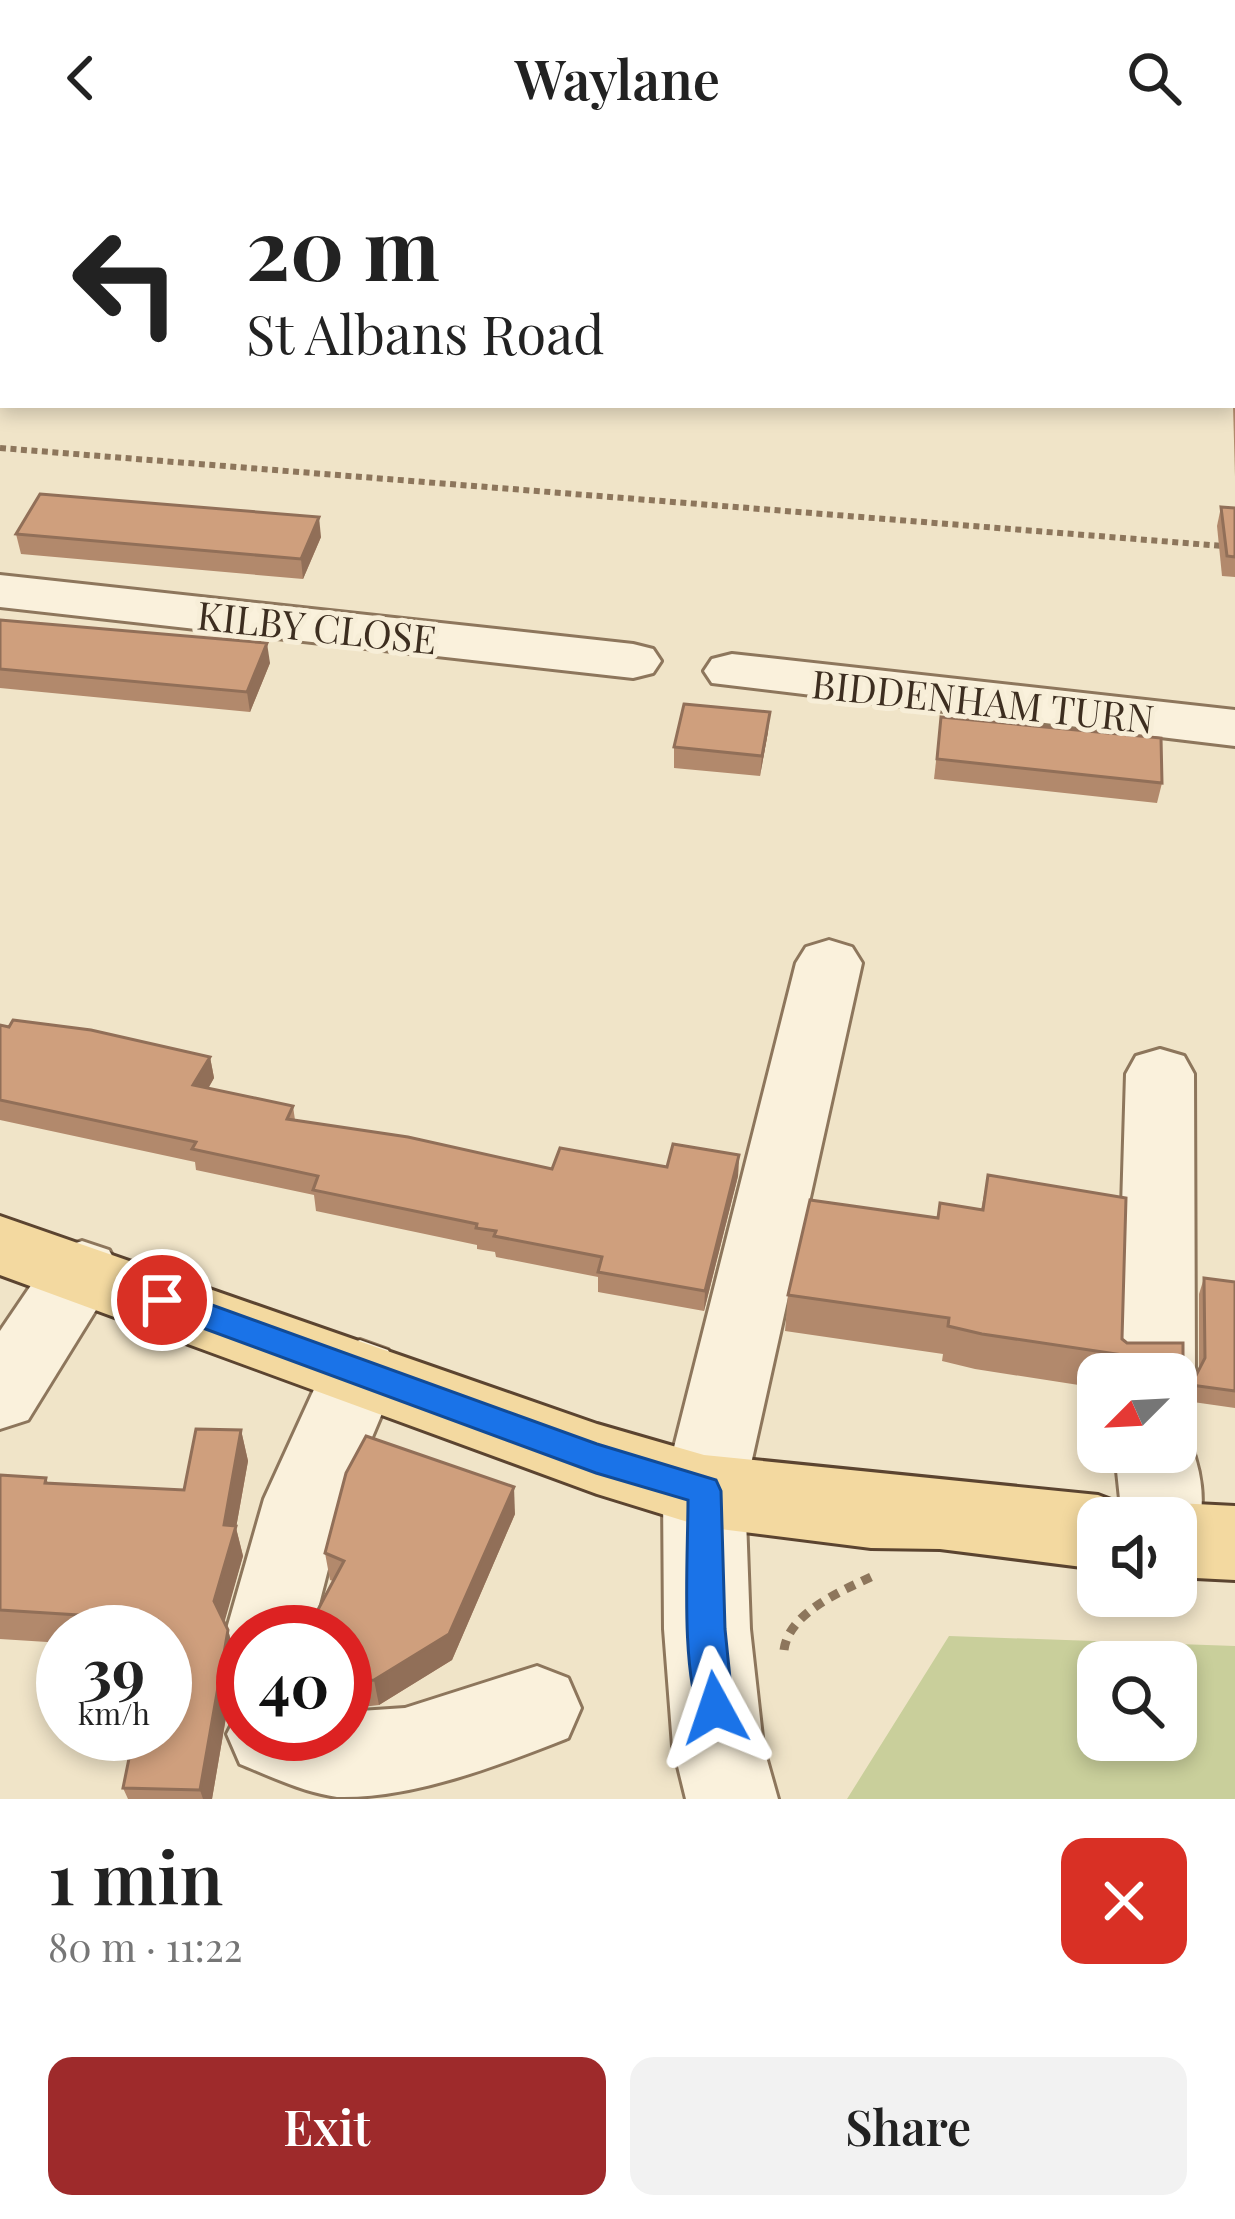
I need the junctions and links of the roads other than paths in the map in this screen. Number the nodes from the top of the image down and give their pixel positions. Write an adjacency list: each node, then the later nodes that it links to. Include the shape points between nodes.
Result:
1 (0, 591): 2 (street, KILBY CLOSE)
2 (633, 661)
3 (732, 671): 4 (street, BIDDENHAM TURN)
4 (1235, 728)
5 (829, 963): 12 (street)
6 (1160, 1073): 9 (street)
7 (0, 1245): 8 (main road)
8 (82, 1271): 10 (main road); 11 (street)
9 (1156, 1353)
10 (360, 1373): 12 (main road); 16 (street, via 302,1497)
11 (0, 1396)
12 (704, 1491): 13 (main road); 19 (street, via 709,1650)
13 (1077, 1529)
14 (1197, 1541): 15 (main road)
15 (1235, 1543)
16 (274, 1605)
17 (537, 1708): 18 (street)
18 (372, 1757)
19 (732, 1799)

